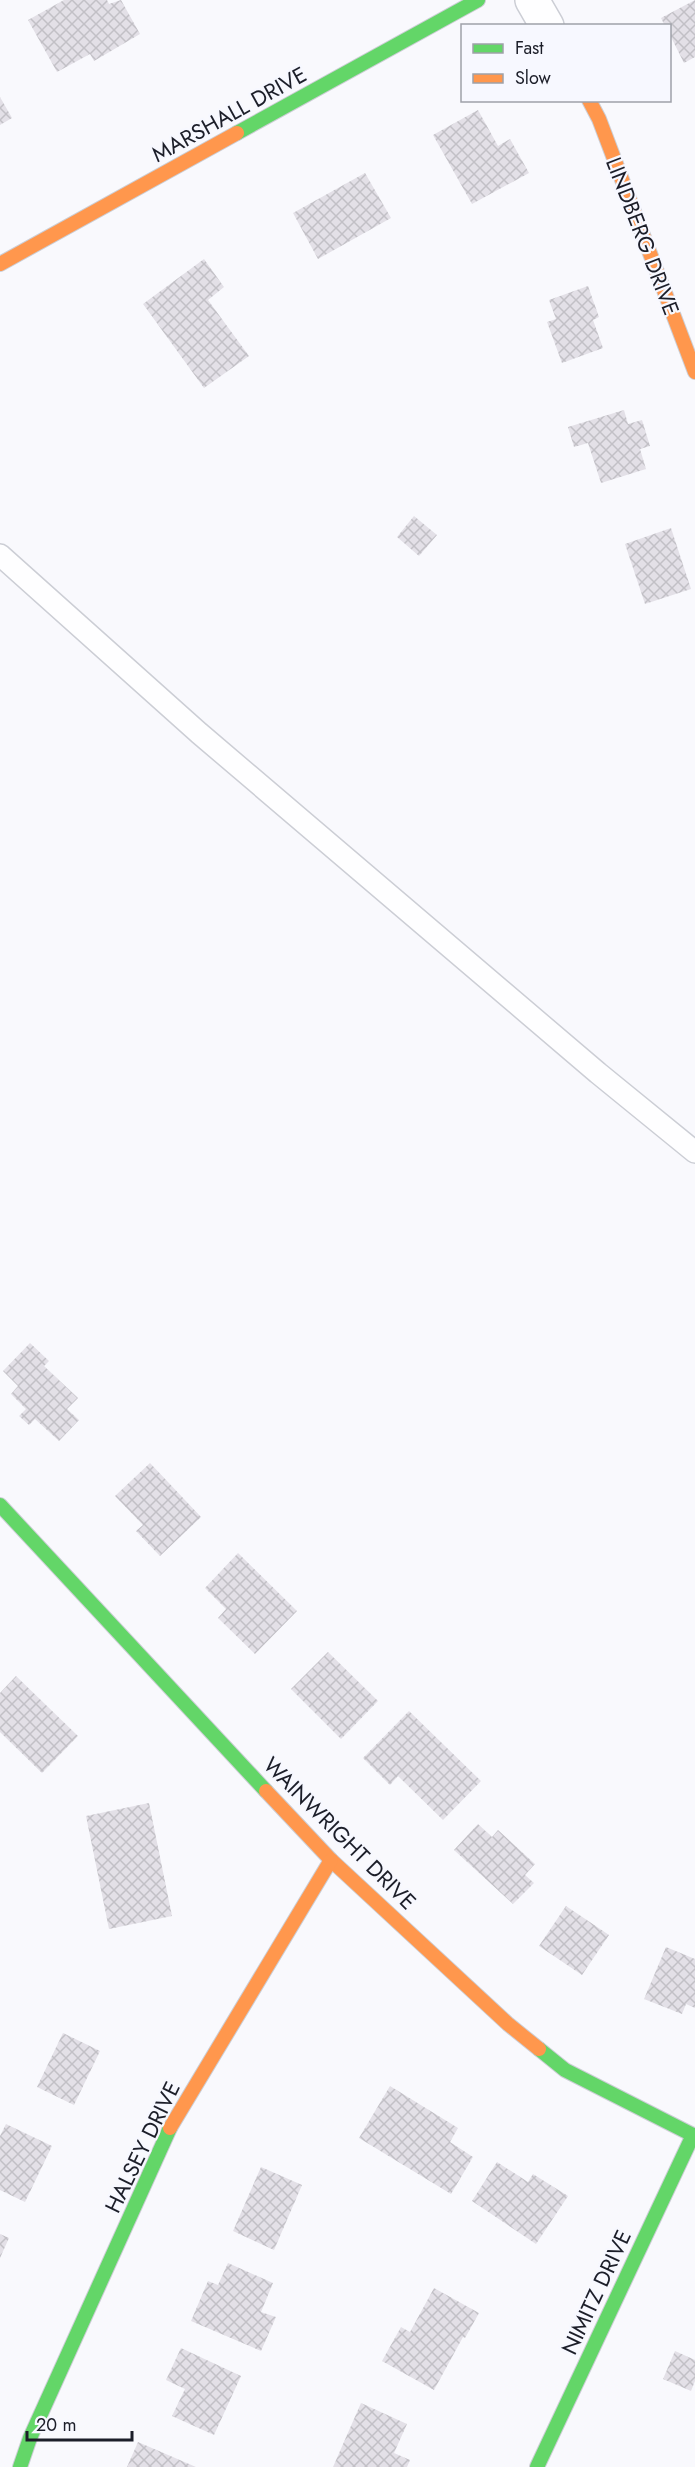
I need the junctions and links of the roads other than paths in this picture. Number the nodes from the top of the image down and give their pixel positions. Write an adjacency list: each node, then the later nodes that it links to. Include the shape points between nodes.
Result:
1 (478, 0): 5 (street, MARSHALL DRIVE)
2 (532, 0): 3 (street)
3 (546, 24)
4 (590, 102): 6 (street, LINDBERG DRIVE)
5 (0, 264)
6 (695, 372)
7 (0, 555): 8 (lane, via 199,733)
8 (695, 1152)
9 (0, 1505): 10 (street, WAINWRIGHT DRIVE)
10 (331, 1860): 11 (street, WAINWRIGHT DRIVE, via 508,2024 565,2070); 12 (street, HALSEY DRIVE, via 172,2124)
11 (694, 2136): 13 (street, NIMITZ DRIVE)
12 (20, 2467)
13 (537, 2467)

